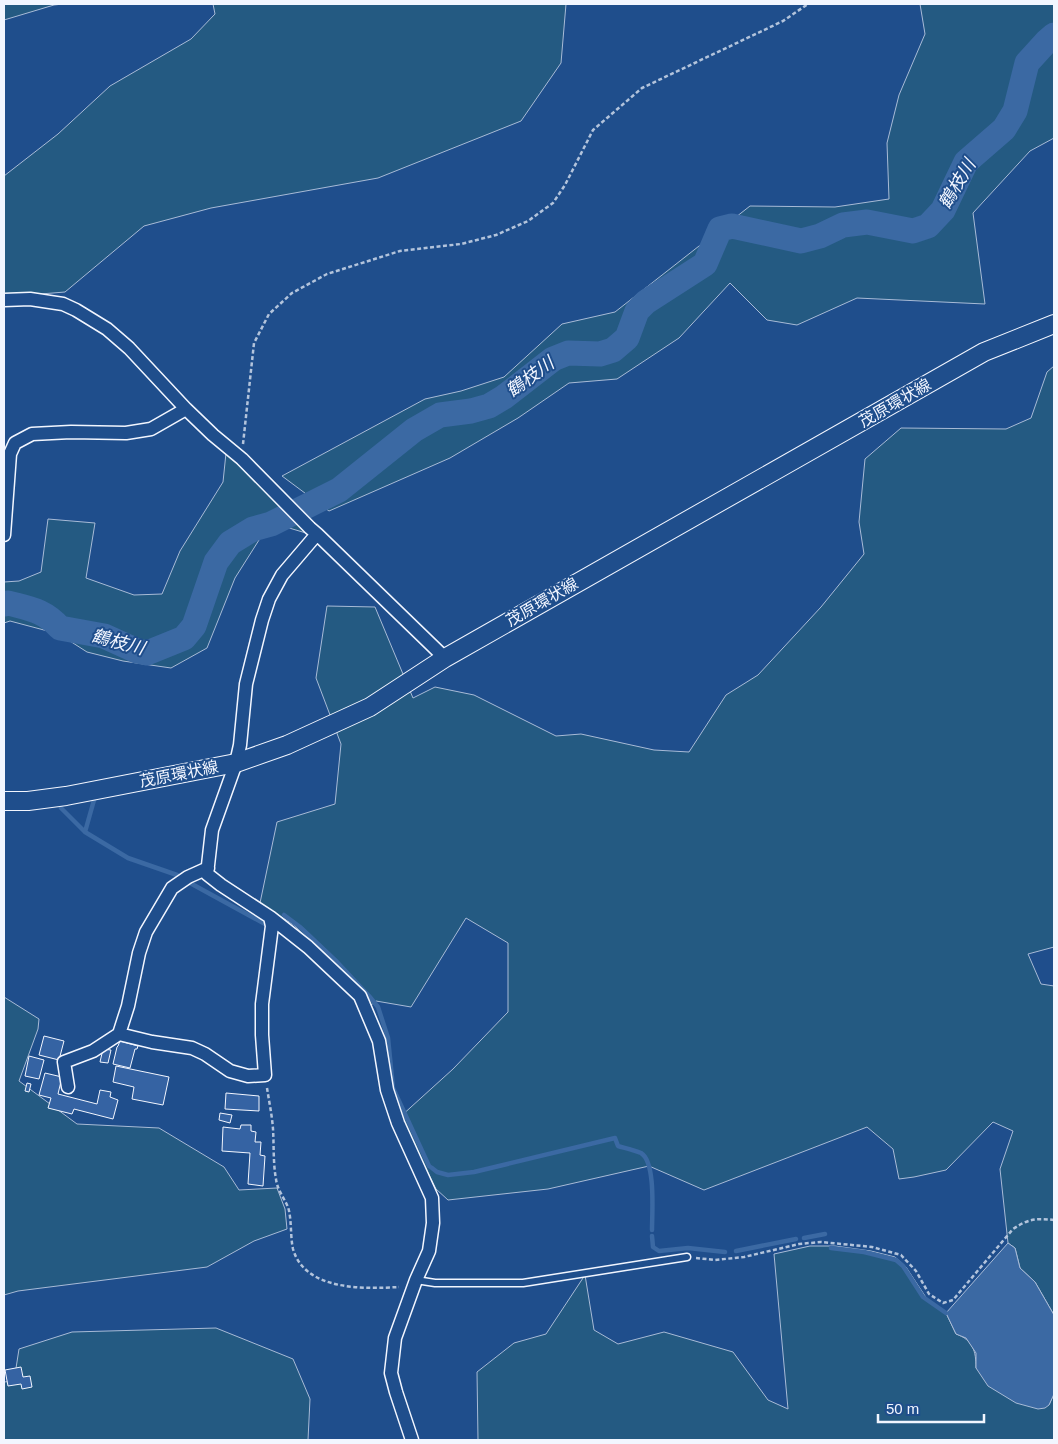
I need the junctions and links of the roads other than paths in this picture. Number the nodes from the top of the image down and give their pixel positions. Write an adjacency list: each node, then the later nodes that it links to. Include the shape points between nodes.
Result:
1 (4, 300): 3 (street, via 50,301 76,310 107,329 129,348)
2 (1054, 324): 6 (main road, 茂原環状線, via 984,352)
3 (186, 409): 4 (street); 5 (street, via 151,429 126,433 32,434 15,443 10,454)
4 (313, 531): 6 (street); 7 (street, via 282,575 262,620 246,684)
5 (4, 535)
6 (444, 658): 7 (main road, 茂原環状線, via 370,707 287,745)
7 (236, 763): 8 (main road, 茂原環状線, via 66,796); 9 (street, via 212,830)
8 (4, 801)
9 (208, 868): 10 (street, via 208,874 221,885); 11 (street, via 172,888 146,932)
10 (270, 917): 11 (street, via 272,926 262,1004 265,1075 248,1076 230,1071 192,1048); 14 (street, via 308,947 360,996 379,1041 387,1090 398,1123 432,1198 429,1251)
11 (119, 1034): 12 (street, via 93,1051 64,1062)
12 (68, 1087)
13 (687, 1257): 14 (lane, via 523,1283)
14 (414, 1285): 15 (street, via 395,1338 391,1373)
15 (412, 1440)

